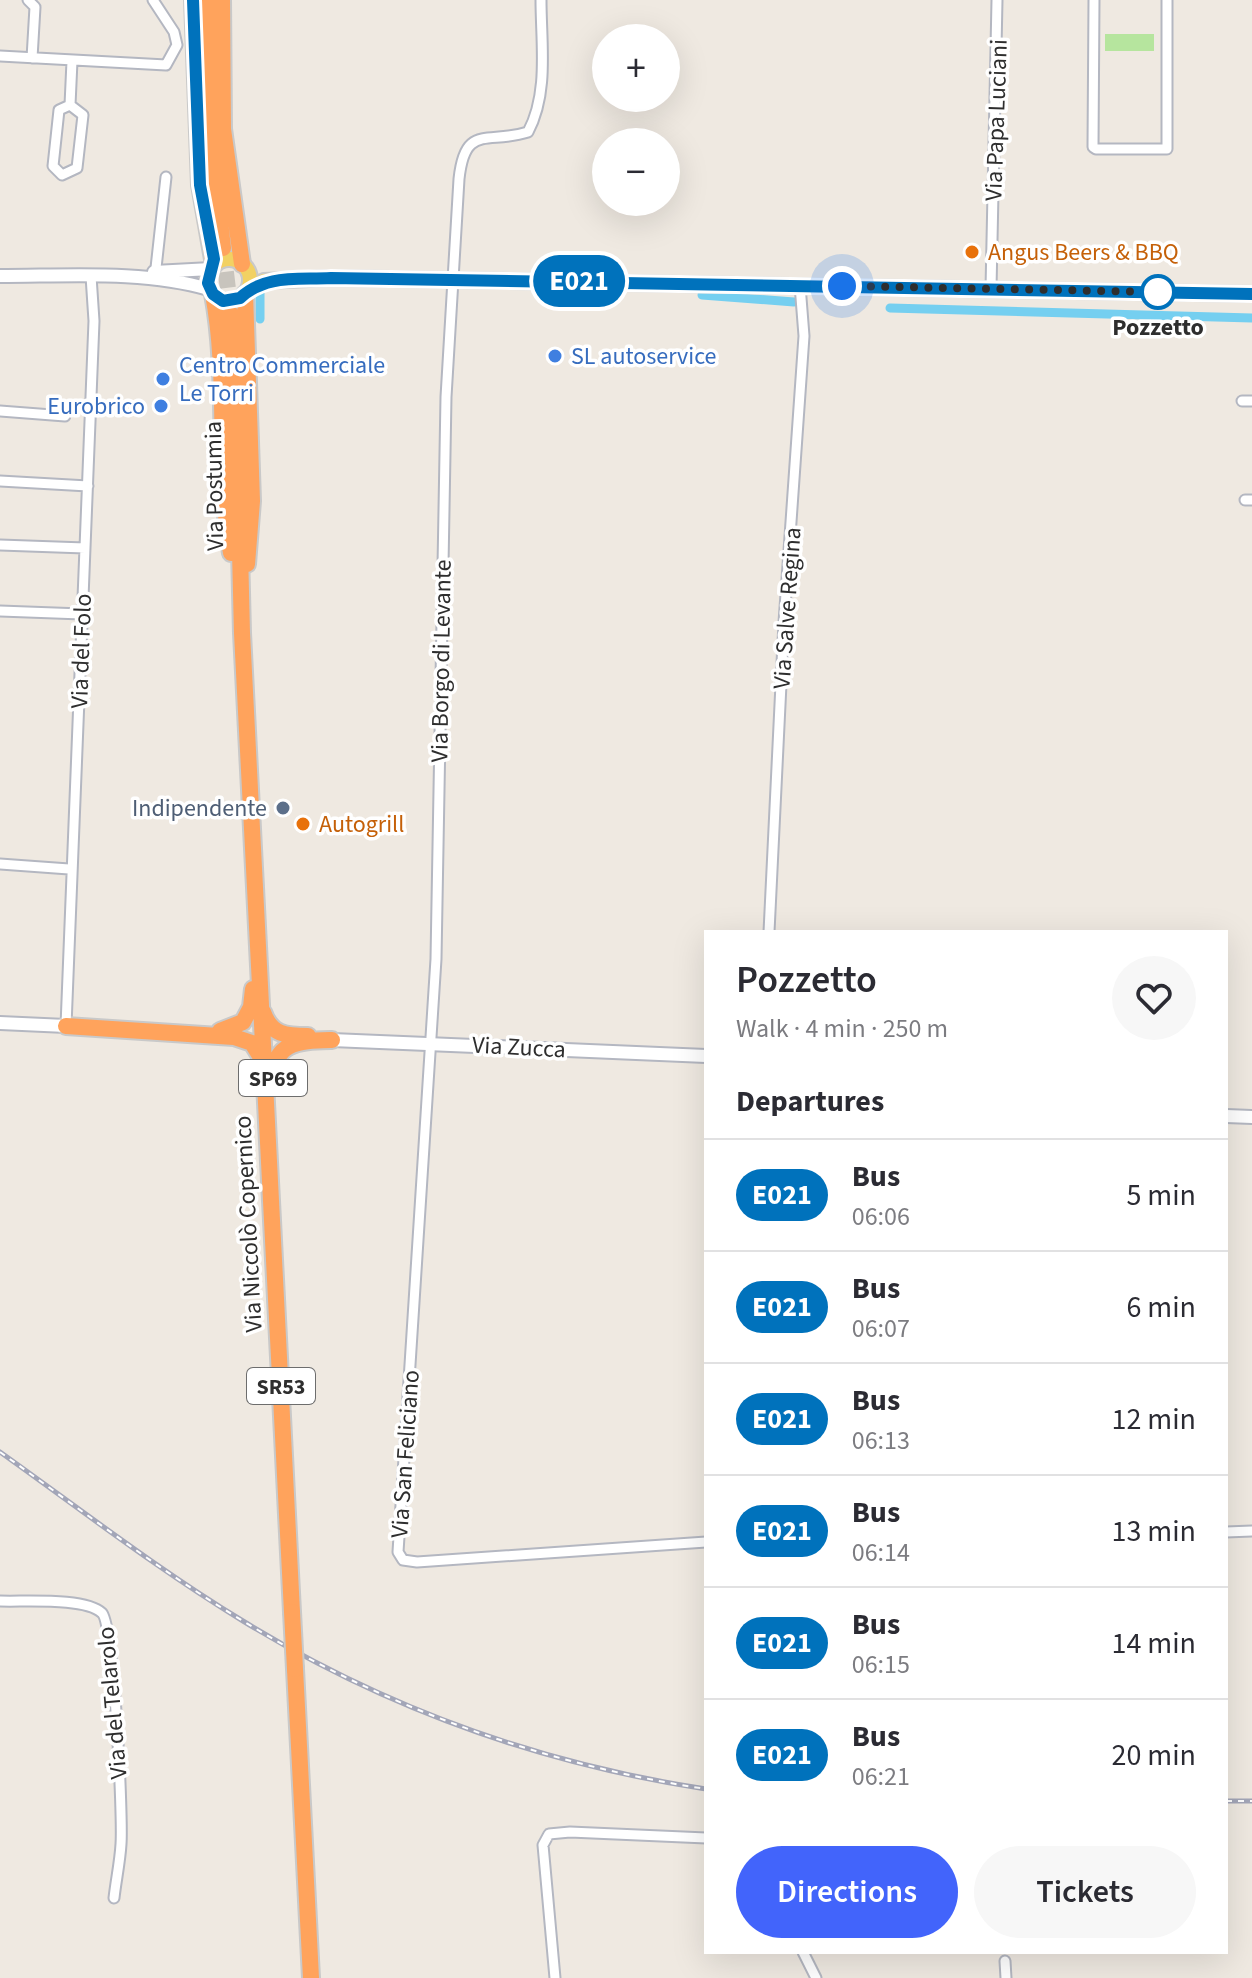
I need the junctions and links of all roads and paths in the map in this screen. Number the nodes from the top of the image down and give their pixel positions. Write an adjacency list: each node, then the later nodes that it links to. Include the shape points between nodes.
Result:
1 (28, 0): 11 (street, via 35,7)
2 (153, 0): 12 (street, via 177,45 166,65)
3 (193, 0): 17 (highway, via 200,185)
4 (208, 0): 15 (highway, via 210,133)
5 (222, 0): 16 (highway, via 223,129)
6 (541, 0): 22 (street, Via Borgo di Levante, via 536,117 528,132 479,139 462,154)
7 (997, 0): 24 (street, Via Papa Luciani)
8 (1094, 0): 9 (street, via 1096,149 1167,149)
9 (1167, 0)
10 (0, 56): 11 (street)
11 (32, 58): 12 (street)
12 (72, 61): 13 (street)
13 (70, 105): 13 (street, via 59,110 53,166 62,175 77,168 83,115)
14 (166, 177): 20 (street)
15 (223, 248)
16 (243, 265): 17 (main road, via 231,259); 21 (main road, via 273,274); 26 (main road, via 249,274)
17 (212, 267): 20 (street); 25 (main road)
18 (0, 276): 19 (street)
19 (91, 276): 20 (street); 32 (street, Via del Folo)
20 (155, 276): 25 (street)
21 (331, 278): 22 (main road); 26 (main road, via 264,281)
22 (452, 279): 23 (main road); 48 (street, Via Borgo di Levante, via 436,959)
23 (800, 285): 24 (main road); 42 (street, Via Salve Regina, via 804,336)
24 (991, 289): 27 (main road)
25 (211, 291): 26 (main road, via 229,301); 37 (highway, via 221,371 224,514)
26 (246, 291): 37 (highway, via 252,501)
27 (1252, 294)
28 (231, 314): 37 (highway, Via Postumia / SR53)
29 (0, 411): 30 (street)
30 (65, 416)
31 (0, 481): 32 (street)
32 (88, 486): 34 (street, Via del Folo)
33 (0, 545): 34 (street)
34 (85, 548): 36 (street, Via del Folo)
35 (0, 611): 36 (street)
36 (82, 614): 40 (street, Via del Folo)
37 (242, 633): 38 (highway, Via Postumia / SR53)
38 (243, 658): 41 (highway, Via Niccolò Copernico / SR53)
39 (0, 864): 40 (street)
40 (69, 869): 45 (street, Via del Folo)
41 (256, 916): 43 (highway, Via Niccolò Copernico / SR53); 46 (highway, SP69, via 249,1015 235,1028)
42 (769, 930)
43 (261, 1003): 47 (highway, SP69, via 268,1025 277,1033); 50 (highway, Via Niccolò Copernico / SR53)
44 (0, 1023): 45 (street, SP69)
45 (66, 1026): 46 (highway, SP69)
46 (207, 1033): 50 (highway, SP69, via 247,1040)
47 (332, 1040): 48 (street, Via Zucca / SP69); 53 (highway, SP69, via 296,1044 276,1057)
48 (429, 1043): 49 (street, Via Zucca / SP69); 56 (street, Via San Feliciano, via 398,1552 403,1560 417,1562)
49 (704, 1056)
50 (264, 1064): 53 (highway, Via Niccolò Copernico / SR53)
51 (1228, 1116): 52 (street)
52 (1252, 1117)
53 (269, 1159): 62 (highway, Via Niccolò Copernico / SR53, bridge)
54 (1252, 1531): 55 (street)
55 (1228, 1532)
56 (704, 1542)
57 (0, 1601): 59 (street, Via del Telarolo, via 85,1605 106,1617 113,1658 122,1841)
58 (704, 1838): 63 (street, via 549,1834 543,1845)
59 (114, 1898)
60 (804, 1954): 64 (street)
61 (1005, 1961): 65 (street)
62 (311, 1978)
63 (555, 1978)
64 (816, 1978)
65 (1006, 1978)

